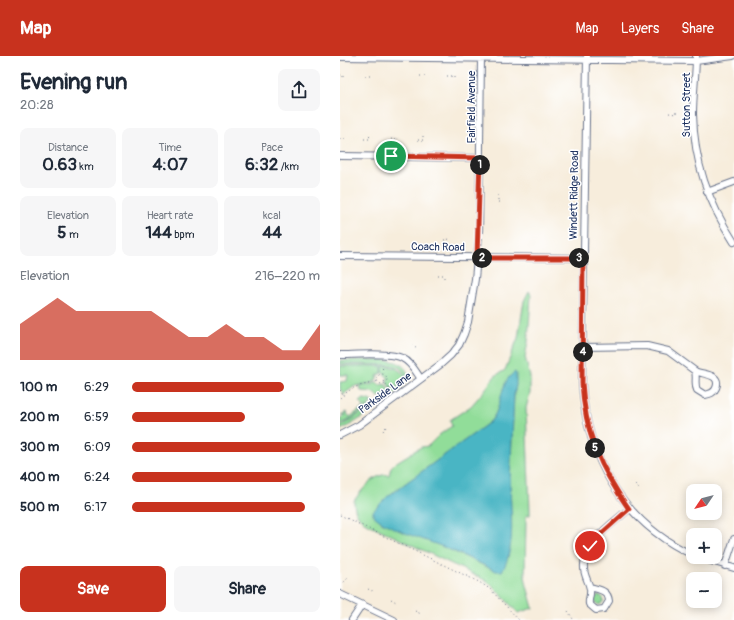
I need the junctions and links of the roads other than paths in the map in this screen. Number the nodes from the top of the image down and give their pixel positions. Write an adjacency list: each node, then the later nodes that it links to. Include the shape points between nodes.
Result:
1 (733, 56): 5 (street, via 721,59)
2 (340, 57): 3 (street)
3 (481, 57): 4 (street); 7 (street, Fairfield Avenue)
4 (586, 58): 5 (street); 13 (street, Windett Ridge Road)
5 (696, 58): 9 (street, Sutton Street, via 693,114 695,140)
6 (340, 156): 7 (street)
7 (480, 158): 12 (street, Fairfield Avenue)
8 (734, 182): 9 (street)
9 (707, 192): 10 (street, Sutton Street)
10 (734, 242)
11 (340, 256): 12 (street, Coach Road)
12 (477, 258): 13 (street, Coach Road); 17 (street, Fairfield Avenue, via 473,294 459,345 451,355)
13 (583, 258): 14 (street, Windett Ridge Road)
14 (583, 347): 16 (street, via 647,346 668,351); 19 (street, Windett Ridge Road, via 583,401 586,419 606,473)
15 (340, 355): 17 (street, via 390,355 402,358)
16 (695, 371)
17 (421, 379): 18 (street, Parkside Lane, via 359,425)
18 (340, 435)
19 (629, 509): 21 (street, Windett Ridge Road, via 658,534); 25 (street, via 590,546 584,561)
20 (734, 539): 23 (street)
21 (686, 551)
22 (719, 564): 23 (street)
23 (725, 566): 24 (street)
24 (734, 568)
25 (590, 587)
26 (340, 594): 27 (street)
27 (362, 605): 28 (street); 29 (street)
28 (352, 620)
29 (394, 620)

